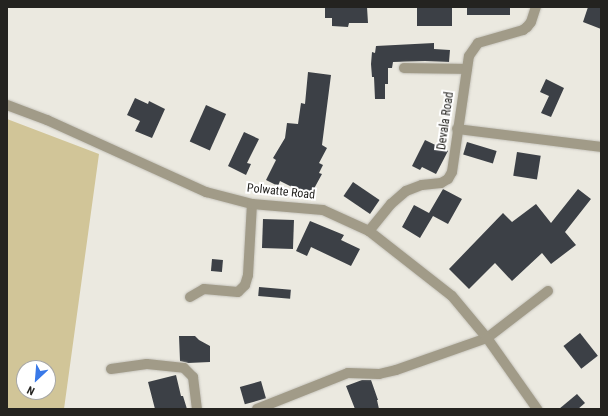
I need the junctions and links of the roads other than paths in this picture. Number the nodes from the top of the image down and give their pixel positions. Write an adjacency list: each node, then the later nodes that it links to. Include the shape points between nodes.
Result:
1 (536, 7): 3 (street, Devala Road, via 531,22 523,30 478,43 469,56)
2 (404, 68): 3 (street)
3 (467, 69): 5 (street, Devala Road)
4 (7, 105): 7 (street, Polwatte Road, via 47,120 206,192)
5 (457, 129): 6 (street); 8 (street, Devala Road, via 452,172 448,180 406,191)
6 (601, 147)
7 (252, 204): 8 (street, Polwatte Road, via 323,210); 10 (street, via 248,275 245,286 238,292 204,289)
8 (369, 231): 11 (street, Polwatte Road, via 452,296)
9 (548, 291): 11 (street)
10 (190, 296)
11 (487, 338): 14 (street, via 396,370 379,374 348,373); 15 (street, Polwatte Road)
12 (111, 369): 13 (street, via 147,364 184,368 193,377)
13 (197, 409)
14 (257, 409)
15 (537, 409)

